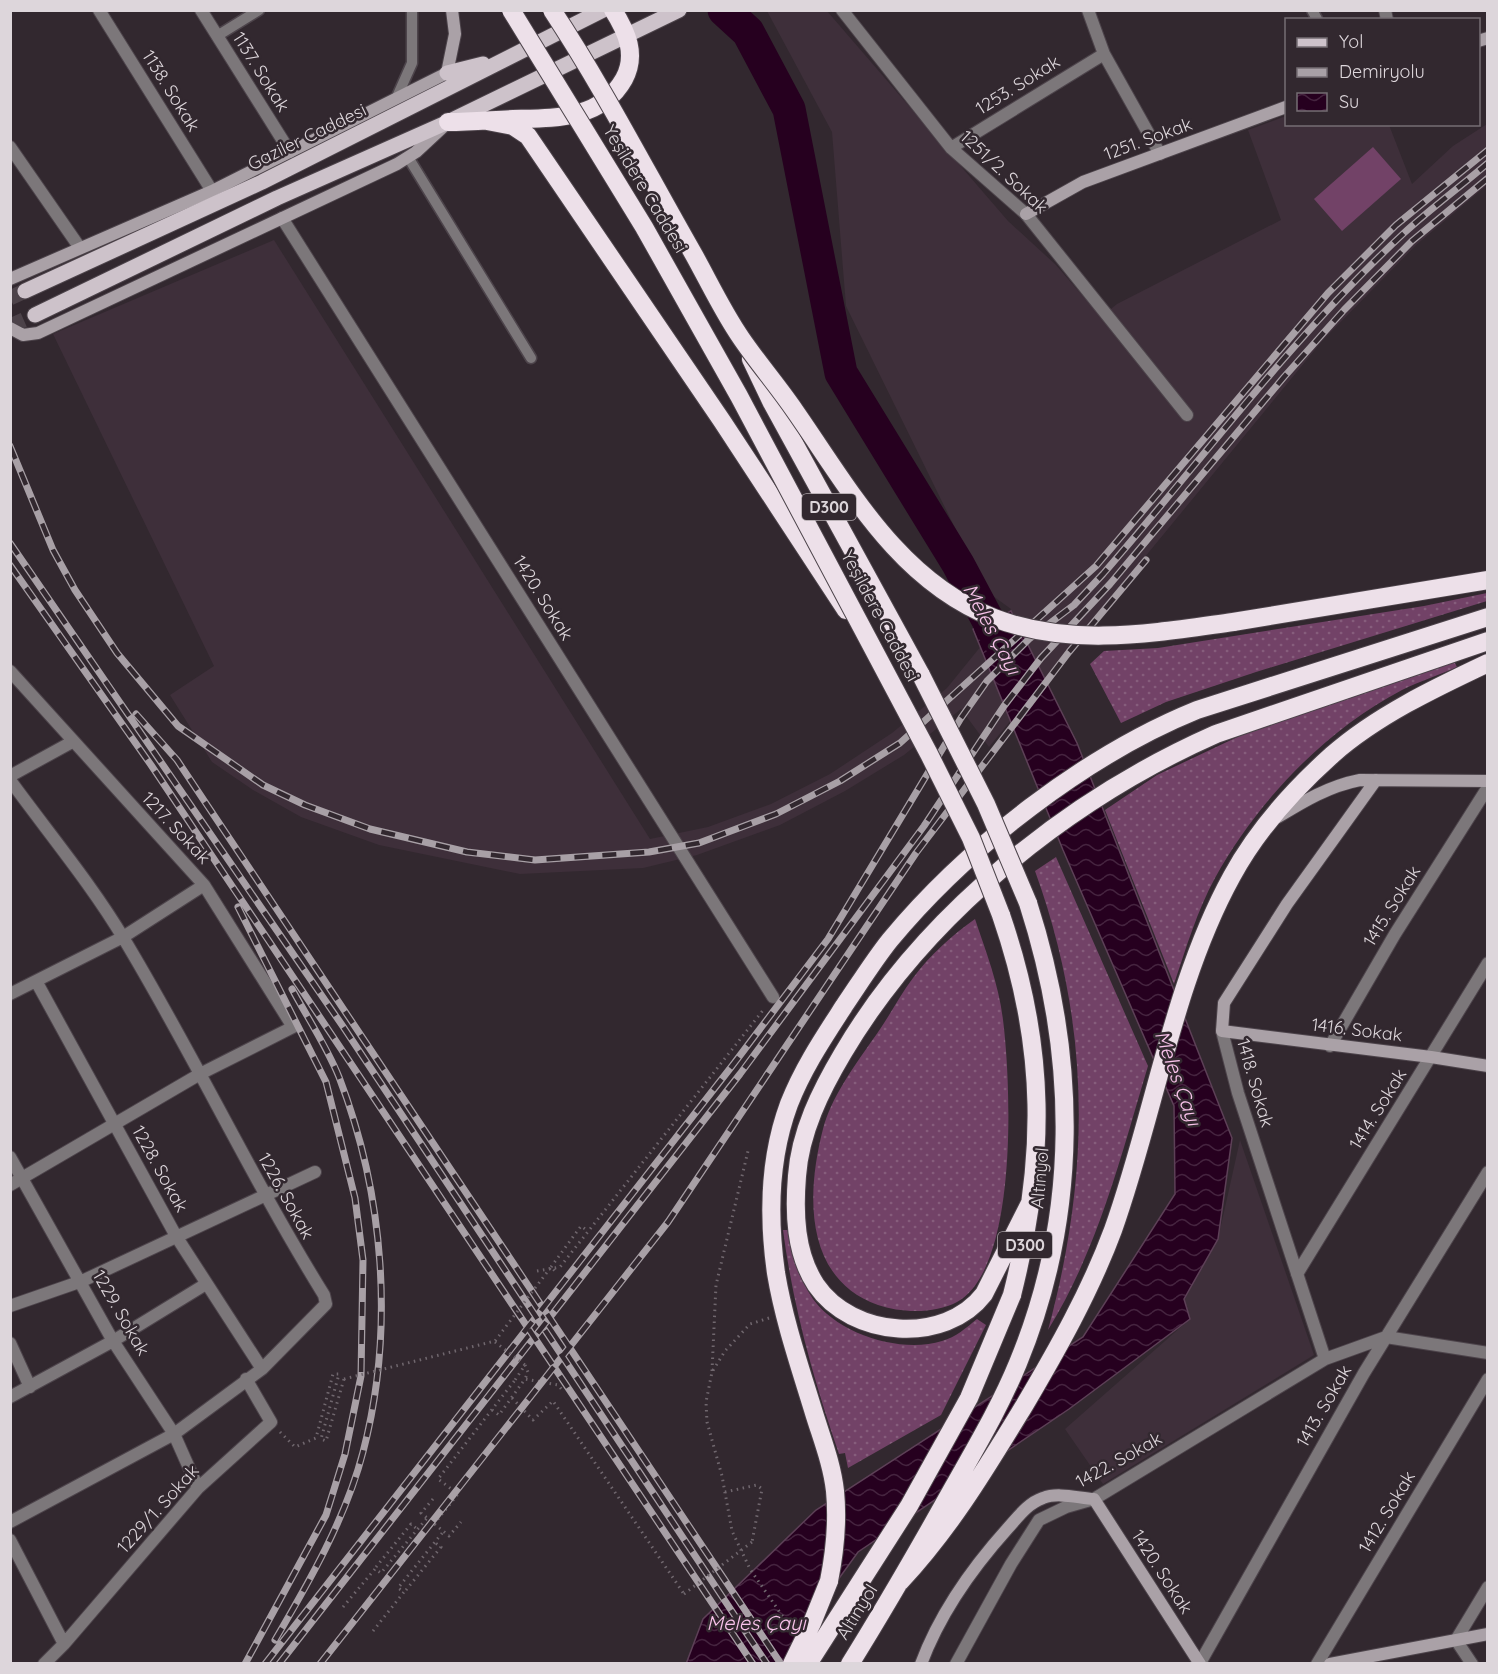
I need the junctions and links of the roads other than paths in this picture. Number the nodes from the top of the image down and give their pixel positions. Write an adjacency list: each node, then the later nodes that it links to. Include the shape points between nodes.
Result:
1 (99, 10): 27 (street, 1138. Sokak)
2 (201, 10): 14 (street, 1137. Sokak)
3 (258, 10): 14 (lane)
4 (412, 10): 18 (lane, via 412,63)
5 (452, 10): 17 (street, via 455,34)
6 (511, 10): 41 (highway, Yeşildere Caddesi, bridge, via 644,227)
7 (552, 10): 35 (highway, Yeşildere Caddesi, bridge, via 603,90)
8 (603, 10): 16 (main road, Gaziler Caddesi)
9 (613, 10): 13 (highway)
10 (842, 10): 23 (street, 1251/2. Sokak)
11 (1088, 10): 15 (street)
12 (672, 14): 13 (main road)
13 (626, 34): 20 (highway, via 631,61 616,92 603,104 563,118); 21 (main road)
14 (217, 36): 24 (street, 1137. Sokak)
15 (1104, 54): 23 (street, 1253. Sokak); 25 (street)
16 (509, 58): 17 (main road); 32 (main road, Gaziler Caddesi, via 262,182)
17 (447, 73): 18 (street, Gaziler Caddesi)
18 (396, 99): 24 (street, Gaziler Caddesi)
19 (1285, 108): 25 (street, 1251. Sokak)
20 (486, 121): 21 (highway); 41 (highway, bridge, via 513,126 528,135)
21 (448, 122): 26 (street); 33 (main road, via 277,198)
22 (10, 147): 30 (street)
23 (951, 148): 28 (street, 1251/2. Sokak)
24 (290, 152): 27 (street, Gaziler Caddesi)
25 (1160, 154): 28 (street, 1251. Sokak, via 1083,182)
26 (408, 158): 29 (street); 36 (lane)
27 (212, 190): 30 (street, Gaziler Caddesi)
28 (1026, 214): 37 (street, 1251/2. Sokak)
29 (282, 218): 34 (street, via 38,333 23,334); 56 (street, 1420. Sokak)
30 (80, 248): 31 (street, Gaziler Caddesi)
31 (10, 279)
32 (25, 291)
33 (35, 315)
34 (10, 328)
35 (740, 337): 38 (highway, bridge, via 899,554 942,590 994,618 1069,636 1114,637 1233,622); 44 (highway, Yeşildere Caddesi / D300, bridge)
36 (531, 358)
37 (1187, 415)
38 (1488, 580)
39 (1488, 617): 97 (highway, bridge, via 1197,710 1151,730 1077,775 960,866 889,941 818,1045 799,1081 780,1135 771,1203 784,1313 835,1490 835,1552 823,1597)
40 (1488, 641): 67 (highway, via 1216,734 1138,772 1050,832 950,915 882,995 830,1076 803,1141 797,1173 797,1236 804,1262 817,1286 852,1317 881,1327 920,1328 952,1320 974,1307 993,1278)
41 (881, 662): 67 (highway, Yeşildere Caddesi, bridge, via 966,828 1001,915 1026,999 1033,1048 1037,1139)
42 (1488, 663): 50 (highway, via 1378,722 1334,754)
43 (10, 671): 45 (street, 1217. Sokak)
44 (921, 675): 89 (highway, Altınyol, bridge, via 991,814 1028,903 1051,978 1066,1100 1058,1218 1043,1292 994,1416)
45 (72, 742): 46 (street); 51 (street, 1217. Sokak)
46 (10, 778): 52 (street, 1226. Sokak)
47 (1376, 780): 48 (street); 50 (street, via 1346,783 1327,790); 57 (street, 1418. Sokak, via 1287,904 1224,1003)
48 (1488, 781)
49 (1488, 787): 58 (street, 1415. Sokak)
50 (1267, 823): 89 (highway, via 1232,876 1202,943 1113,1229 1082,1302 1049,1364 954,1519)
51 (204, 885): 52 (street); 61 (street, 1217. Sokak, via 293,1027)
52 (123, 937): 54 (street); 61 (street, 1226. Sokak)
53 (1488, 963): 59 (street, 1414. Sokak)
54 (36, 981): 55 (street); 62 (street, 1228. Sokak)
55 (10, 994)
56 (773, 997)
57 (1222, 1031): 58 (street, 1416. Sokak); 70 (street, 1418. Sokak)
58 (1330, 1046): 59 (street, 1416. Sokak)
59 (1431, 1057): 60 (street, 1416. Sokak); 70 (street, 1414. Sokak)
60 (1488, 1066)
61 (200, 1074): 62 (street); 68 (street, 1226. Sokak)
62 (114, 1125): 66 (street); 69 (street, 1228. Sokak)
63 (10, 1157): 66 (street, 1229. Sokak)
64 (315, 1172): 68 (street)
65 (1488, 1172): 74 (street, 1413. Sokak)
66 (16, 1181): 71 (street, 1229. Sokak)
67 (1034, 1194): 98 (highway, Yeşildere Caddesi / D300, bridge, via 1012,1295 969,1398 909,1506)
68 (264, 1197): 69 (street); 79 (street, 1226. Sokak, via 326,1304)
69 (176, 1236): 71 (street); 72 (street, 1228. Sokak)
70 (1297, 1274): 78 (street, 1418. Sokak)
71 (82, 1281): 73 (street); 75 (street, 1229. Sokak)
72 (206, 1284): 75 (street); 79 (street, 1228. Sokak)
73 (10, 1306)
74 (1386, 1337): 77 (street); 78 (street, 1422. Sokak); 95 (street, 1413. Sokak)
75 (113, 1341): 82 (street); 84 (street, 1229. Sokak)
76 (10, 1343): 82 (street)
77 (1488, 1353)
78 (1325, 1359): 86 (street, 1422. Sokak)
79 (262, 1369): 80 (street, 1226. Sokak)
80 (246, 1379): 84 (street, 1226. Sokak); 85 (street, 1229/1. Sokak, via 271,1422)
81 (1488, 1379): 102 (street, 1412. Sokak)
82 (30, 1387): 83 (street)
83 (10, 1397)
84 (174, 1434): 85 (street, 1229. Sokak); 87 (street, 1226. Sokak)
85 (198, 1488): 93 (street, 1229/1. Sokak)
86 (1094, 1499): 95 (street, 1420. Sokak); 100 (street, via 1043,1498 1027,1507 975,1564 930,1641); 101 (street, 1422. Sokak, via 1039,1521)
87 (10, 1522)
88 (10, 1540): 93 (street)
89 (900, 1582): 99 (highway, Altınyol)
90 (1488, 1587): 92 (street)
91 (1488, 1634): 92 (street)
92 (1456, 1640): 94 (street); 104 (street)
93 (64, 1644): 96 (street, 1229/1. Sokak)
94 (1345, 1662): 103 (street)
95 (1200, 1663)
96 (44, 1664)
97 (792, 1664)
98 (808, 1664)
99 (850, 1664)
100 (921, 1664)
101 (956, 1664)
102 (1317, 1664)
103 (1330, 1664)
104 (1472, 1664)

